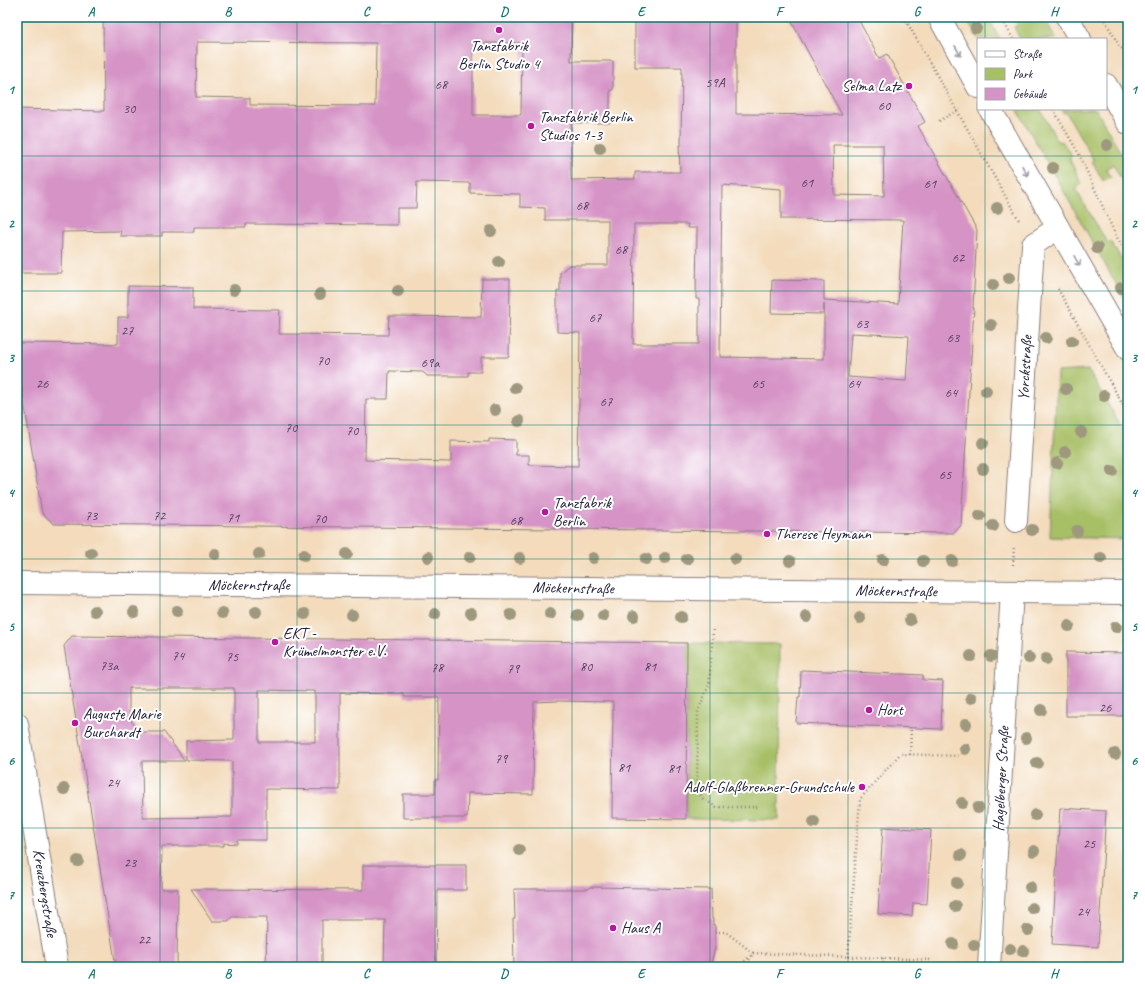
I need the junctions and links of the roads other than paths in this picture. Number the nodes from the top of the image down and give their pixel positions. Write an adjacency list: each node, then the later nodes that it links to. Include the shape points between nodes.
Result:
1 (939, 17): 4 (street, one-way to 4)
2 (1067, 17): 3 (street)
3 (1079, 38)
4 (977, 85)
5 (1107, 87): 7 (street)
6 (991, 110): 8 (street, one-way to 8)
7 (1128, 124)
8 (1057, 228): 9 (street, one-way to 9); 10 (street, Yorckstraße, via 1033,245)
9 (1128, 349)
10 (1016, 521)
11 (17, 583): 12 (street, Möckernstraße)
12 (1012, 592): 13 (street, Möckernstraße); 16 (street, Hagelberger Straße)
13 (1128, 593)
14 (17, 724): 15 (street, Kreuzbergstraße)
15 (57, 967)
16 (989, 967)

